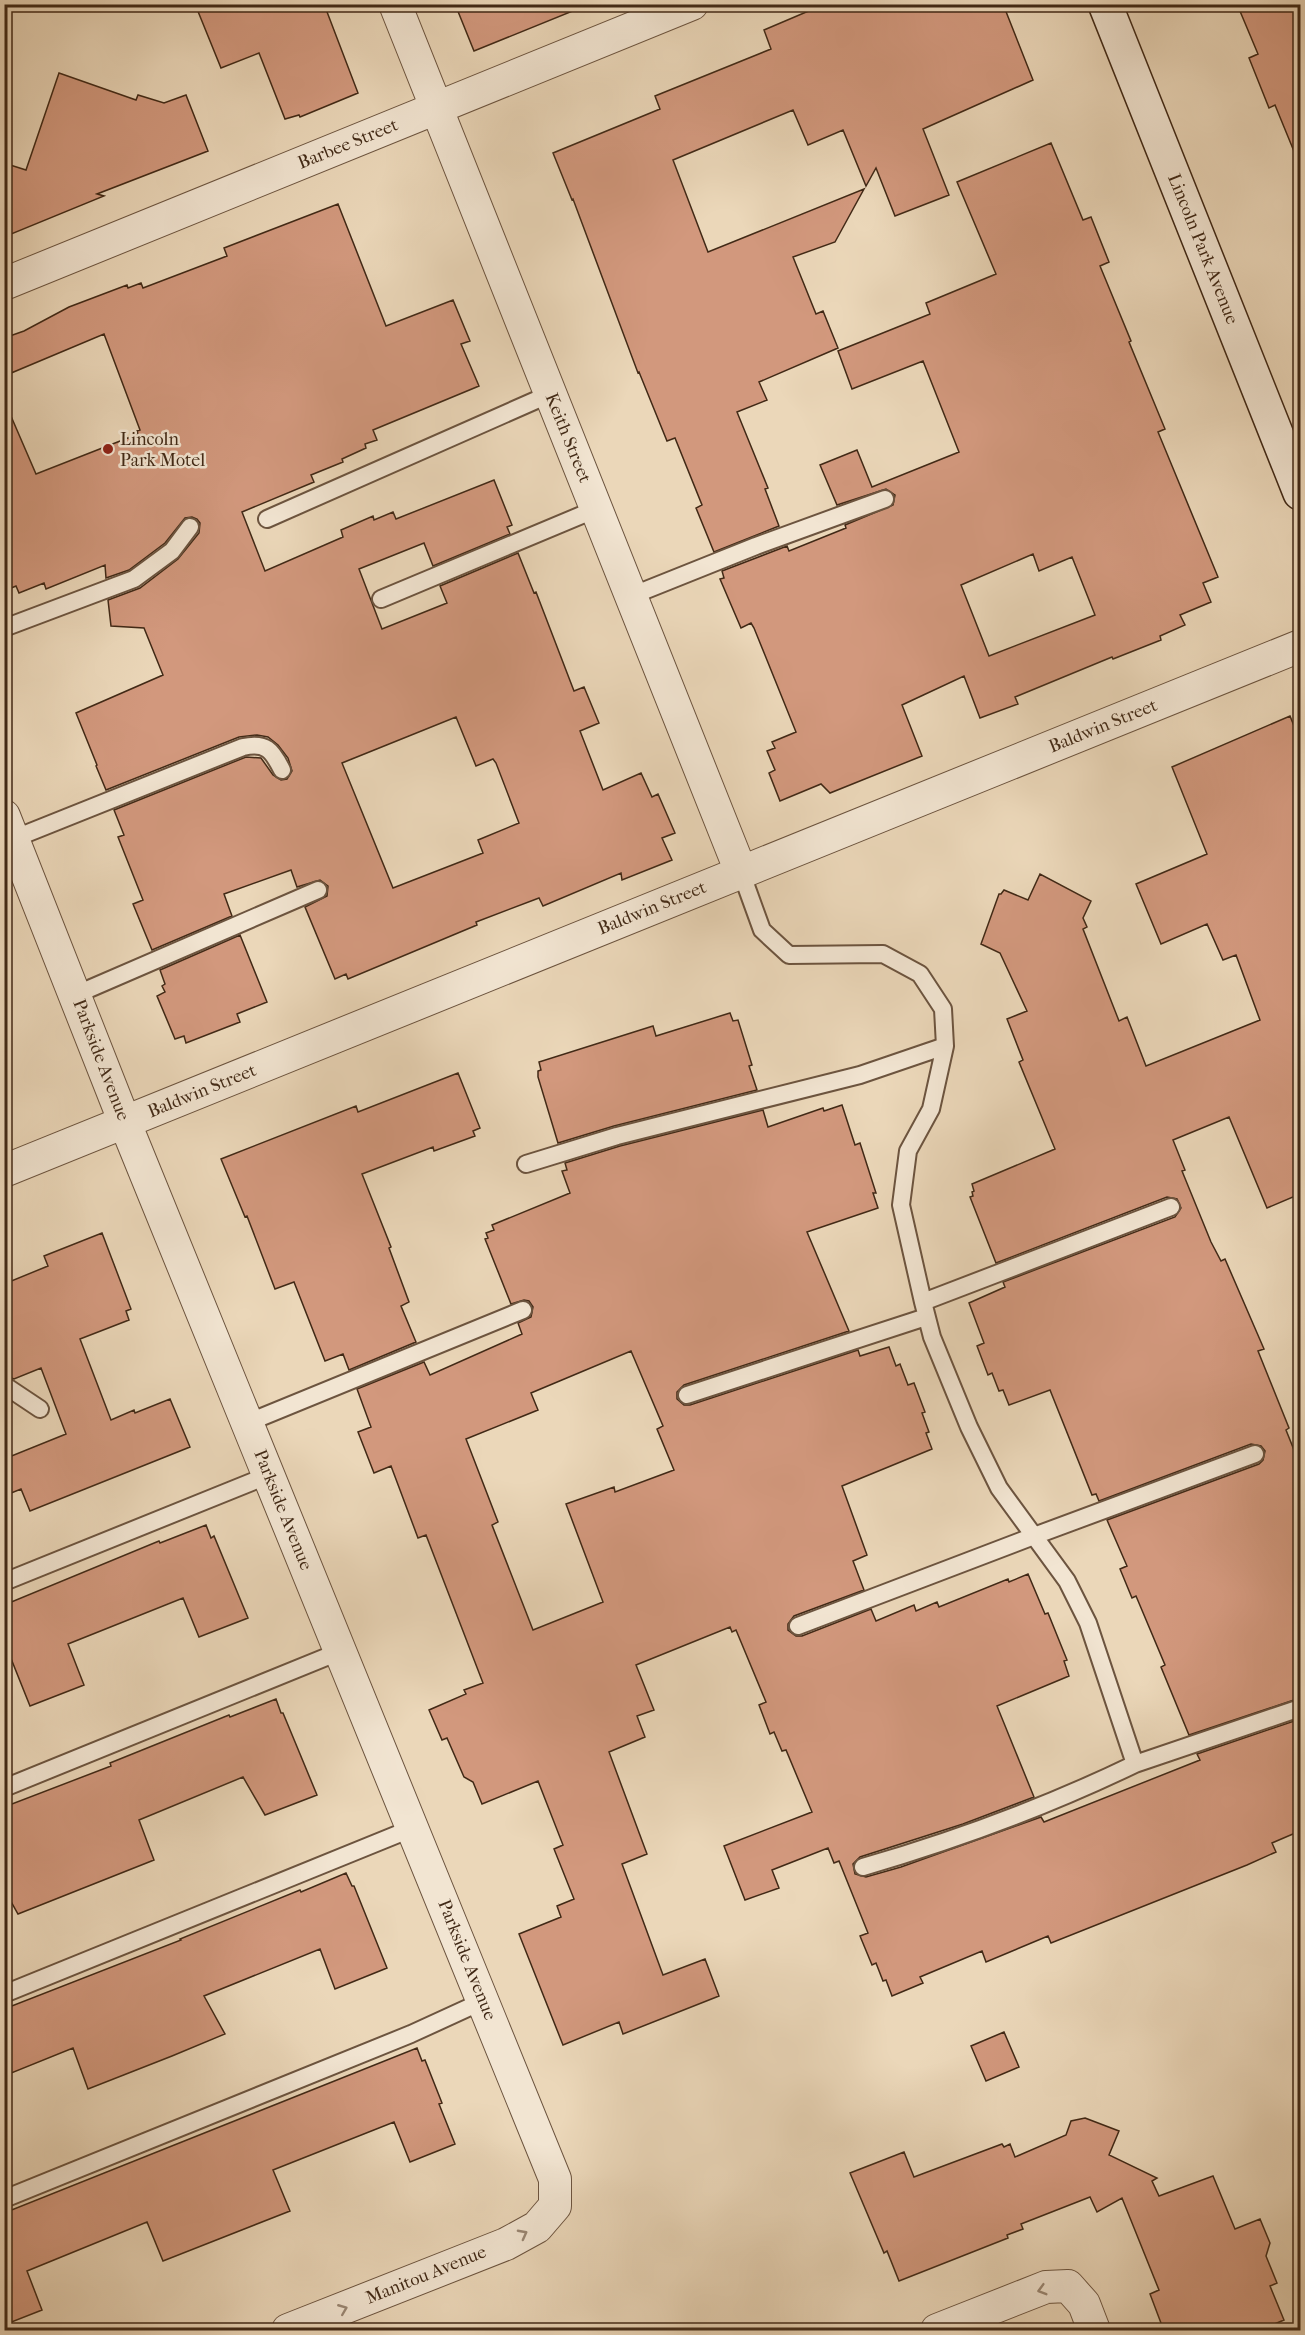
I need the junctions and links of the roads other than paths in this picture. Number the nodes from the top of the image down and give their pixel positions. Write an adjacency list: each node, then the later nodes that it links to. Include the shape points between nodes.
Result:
1 (395, 4): 4 (street, Keith Street)
2 (692, 4): 4 (street, Barbee Street)
3 (1105, 4): 7 (street, Lincoln Park Avenue)
4 (436, 108): 5 (street, Barbee Street); 6 (street, Keith Street)
5 (4, 284)
6 (550, 394): 9 (street, Keith Street); 10 (lane)
7 (1300, 493)
8 (885, 499): 12 (lane)
9 (596, 509): 12 (street, Keith Street); 13 (lane)
10 (267, 519)
11 (190, 527): 14 (lane, via 172,551 134,579)
12 (631, 596): 18 (street, Keith Street)
13 (381, 599)
14 (4, 628)
15 (1300, 646): 18 (street, Baldwin Street)
16 (282, 770): 17 (lane, via 267,748 256,744)
17 (9, 827): 20 (street, Parkside Avenue)
18 (741, 872): 21 (lane, via 762,930 789,955 883,954 920,974 943,1009); 22 (street, Baldwin Street)
19 (318, 890): 20 (lane)
20 (75, 995): 22 (street, Parkside Avenue)
21 (945, 1046): 23 (lane, via 860,1076 617,1136); 26 (lane, via 931,1109 908,1151 901,1205)
22 (125, 1123): 24 (street, Baldwin Street); 31 (street, Parkside Avenue)
23 (526, 1164)
24 (4, 1171)
25 (1171, 1207): 26 (lane)
26 (925, 1309): 29 (lane); 34 (lane, via 932,1337 969,1427 999,1488)
27 (523, 1310): 31 (lane)
28 (4, 1385): 30 (lane)
29 (687, 1395)
30 (40, 1409)
31 (247, 1423): 33 (street, Parkside Avenue)
32 (1256, 1454): 34 (lane)
33 (269, 1475): 35 (lane); 37 (street, Parkside Avenue)
34 (1034, 1536): 36 (lane); 39 (lane, via 1067,1581 1088,1623)
35 (4, 1582)
36 (798, 1626)
37 (341, 1651): 40 (lane); 41 (street, Parkside Avenue)
38 (1300, 1708): 39 (lane)
39 (1135, 1764): 42 (lane, via 929,1848)
40 (4, 1788)
41 (413, 1828): 43 (lane); 44 (street, Parkside Avenue)
42 (863, 1867)
43 (4, 1994)
44 (483, 2001): 45 (lane); 46 (street, Parkside Avenue, via 555,2179)
45 (4, 2199)
46 (555, 2205): 47 (street, Manitou Avenue, one-way to 46, via 506,2244 537,2227)
47 (288, 2331)
48 (937, 2331): 49 (street, one-way to 48, via 1084,2304 1068,2286 1046,2287)
49 (1094, 2331)

